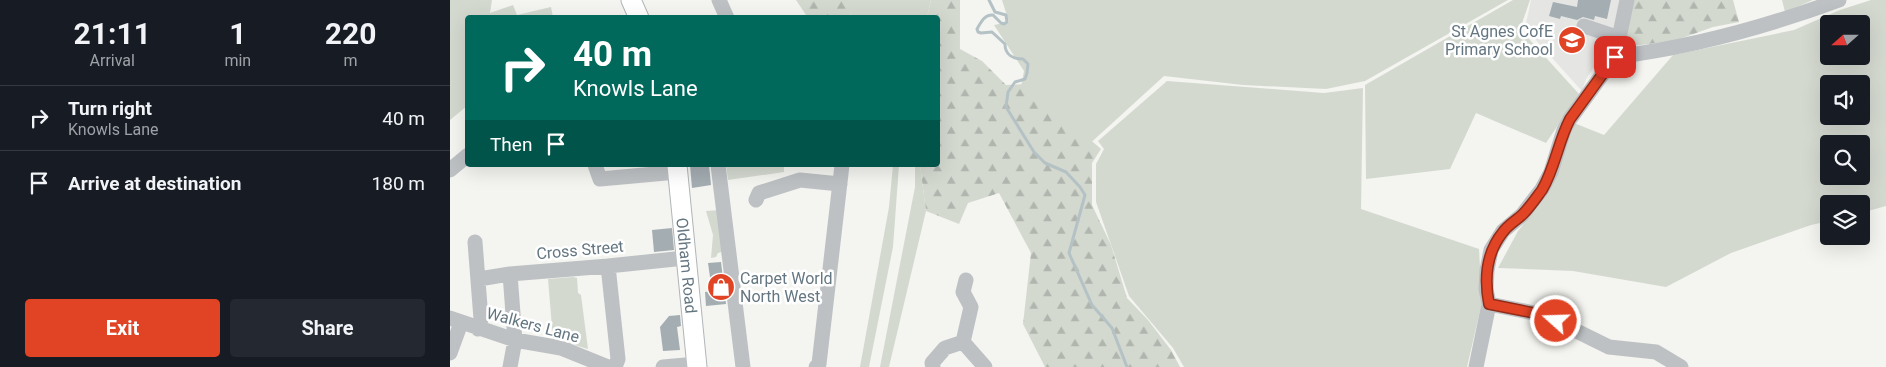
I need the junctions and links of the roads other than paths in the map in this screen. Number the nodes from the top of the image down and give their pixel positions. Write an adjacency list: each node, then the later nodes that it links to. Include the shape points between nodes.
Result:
1 (720, 0): 4 (street)
2 (1626, 0): 6 (street)
3 (1839, 0): 7 (street, via 1788,19 1714,40)
4 (726, 15)
5 (1584, 26): 6 (street)
6 (1620, 38): 7 (street)
7 (1615, 57): 22 (street, via 1570,119 1542,189 1522,215 1503,231 1491,250 1486,270)
8 (465, 158): 13 (street)
9 (596, 167): 12 (street, via 600,180)
10 (718, 167): 33 (street)
11 (842, 167): 14 (street)
12 (677, 168): 17 (main road, Oldham Road)
13 (450, 170)
14 (840, 184): 15 (street, via 795,180 759,192); 34 (street, via 819,364)
15 (756, 200)
16 (475, 242): 20 (street)
17 (685, 258): 18 (street, Cross Street); 28 (main road, Oldham Road)
18 (608, 266): 19 (street, Cross Street); 31 (street, via 618,359)
19 (510, 274): 20 (street, Cross Street); 25 (street)
20 (479, 279): 24 (street, via 481,319)
21 (966, 280): 26 (street, via 963,292 971,307)
22 (1489, 304): 37 (street); 38 (street, via 1544,315 1610,347 1656,352)
23 (455, 320): 24 (street, Walkers Lane); 27 (street)
24 (478, 329): 25 (street, Walkers Lane)
25 (515, 340): 29 (street); 30 (street, Walkers Lane, via 561,348)
26 (963, 342): 35 (street, via 945,348 932,363); 36 (street)
27 (450, 353)
28 (697, 365): 32 (street)
29 (510, 367)
30 (608, 367)
31 (615, 367)
32 (663, 367)
33 (744, 367)
34 (816, 367)
35 (933, 367)
36 (985, 367)
37 (1476, 367)
38 (1681, 367)

